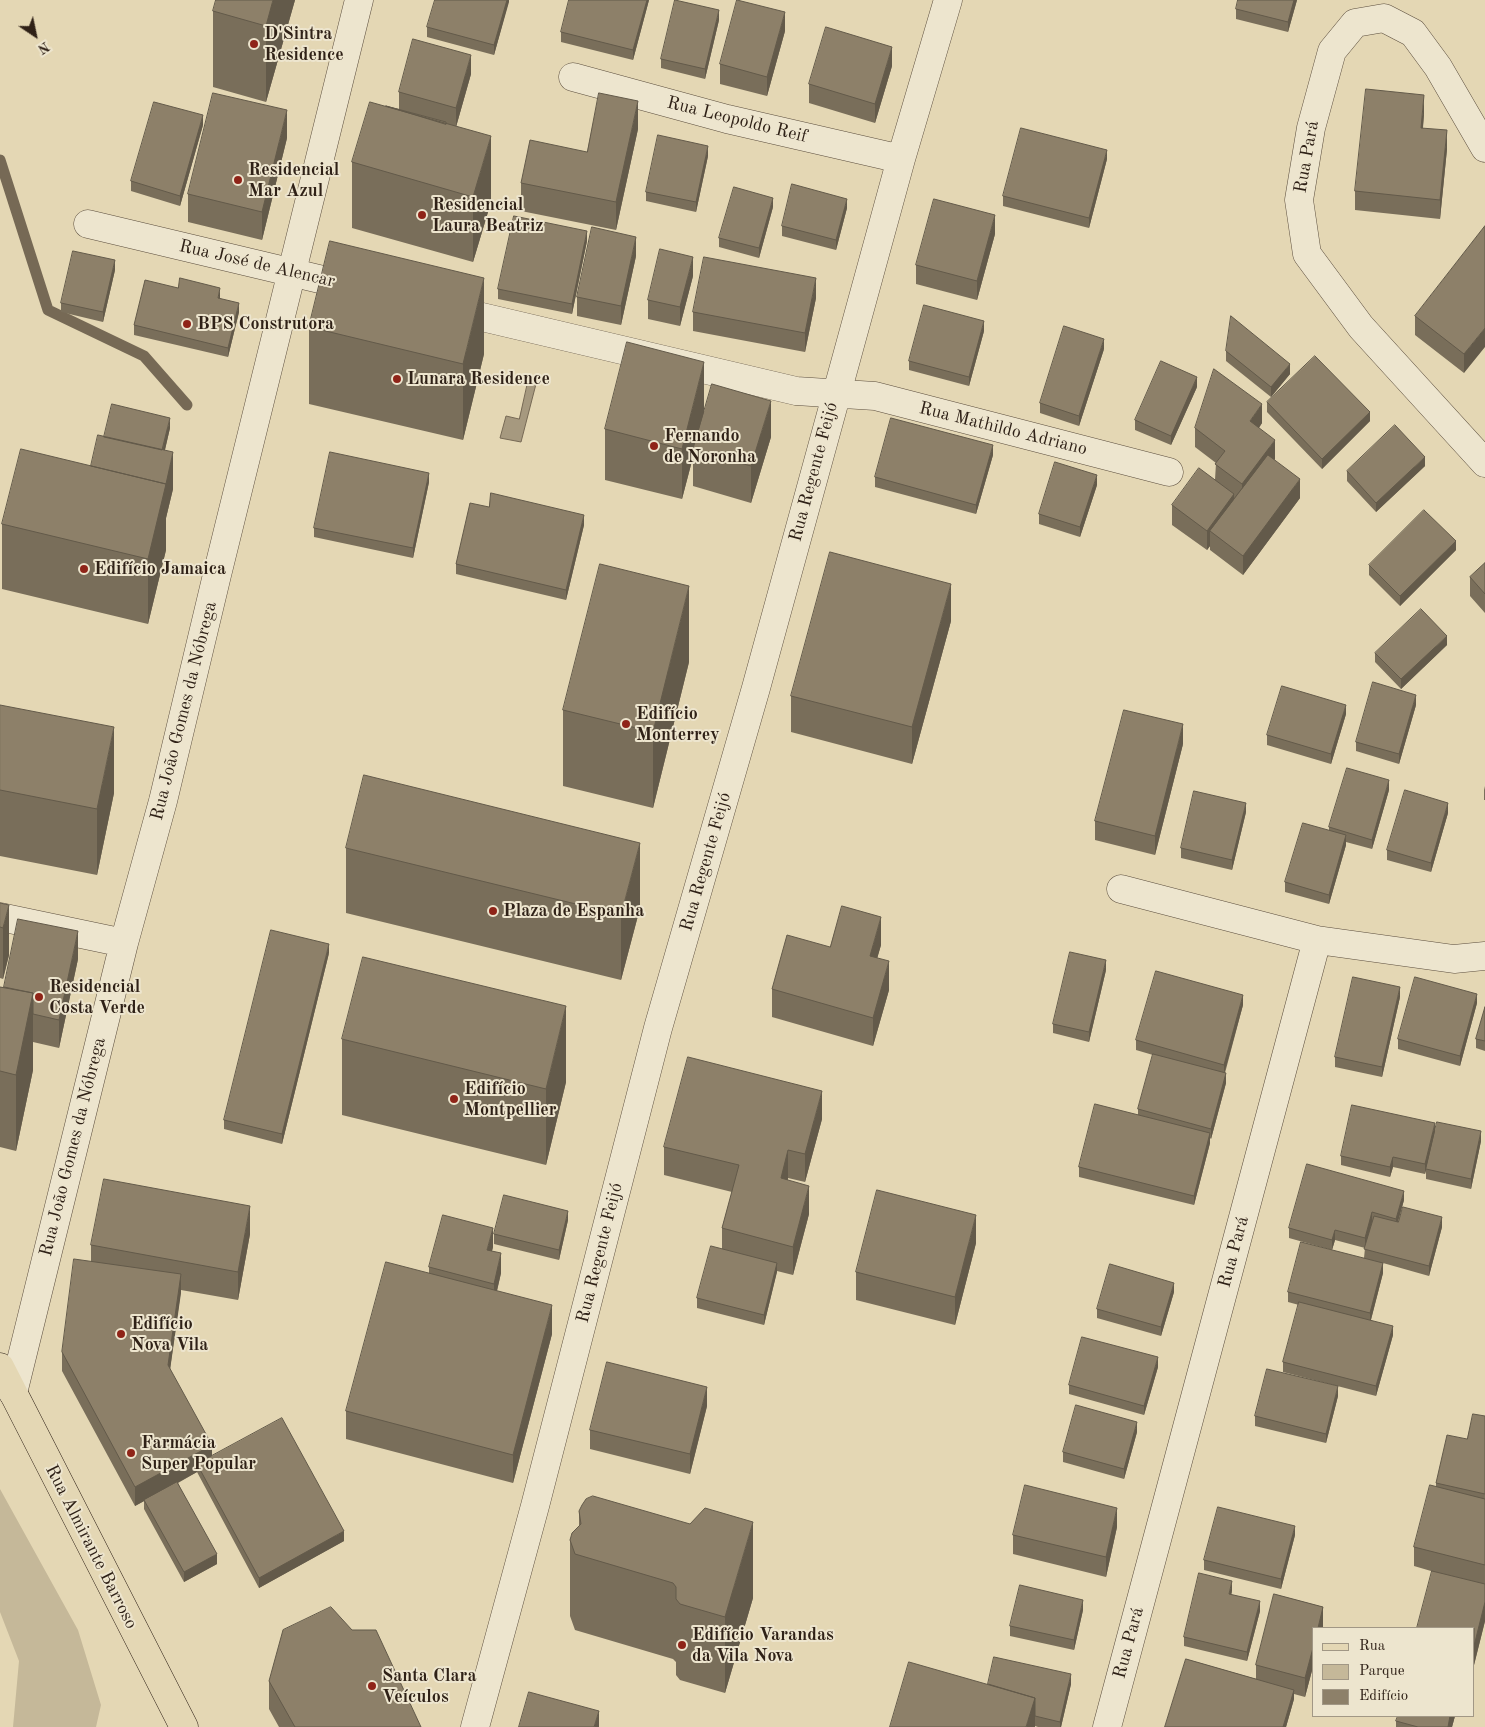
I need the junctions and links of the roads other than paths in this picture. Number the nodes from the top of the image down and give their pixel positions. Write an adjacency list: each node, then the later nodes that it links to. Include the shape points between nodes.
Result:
1 (359, 0): 7 (street, Rua João Gomes da Nóbrega)
2 (948, 0): 5 (street, Rua Regente Feijó)
3 (573, 77): 5 (street, Rua Leopoldo Reif, via 727,119)
4 (1485, 148): 11 (street, Rua Pará, via 1438,67 1413,33 1384,18 1355,23 1332,51 1311,128 1299,200 1307,254 1362,327)
5 (901, 159): 10 (street, Rua Regente Feijó)
6 (88, 224): 7 (street, Rua José de Alencar)
7 (292, 273): 8 (street, Rua José de Alencar); 16 (street, Rua João Gomes da Nóbrega, via 163,801)
8 (379, 293)
9 (427, 305): 10 (street, via 796,391)
10 (836, 394): 12 (street, Rua Mathildo Adriano, via 876,396); 21 (street, Rua Regente Feijó, via 651,1056)
11 (1485, 463)
12 (1169, 472)
13 (1121, 889): 15 (street)
14 (0, 917): 16 (street)
15 (1317, 940): 17 (street, via 1454,959); 22 (street, Rua Pará)
16 (124, 943): 19 (street, Rua João Gomes da Nóbrega)
17 (1485, 956)
18 (0, 1367): 19 (main road, Rua Almirante Barroso)
19 (13, 1393): 20 (main road, Rua Almirante Barroso)
20 (184, 1727)
21 (476, 1727)
22 (1107, 1727)

